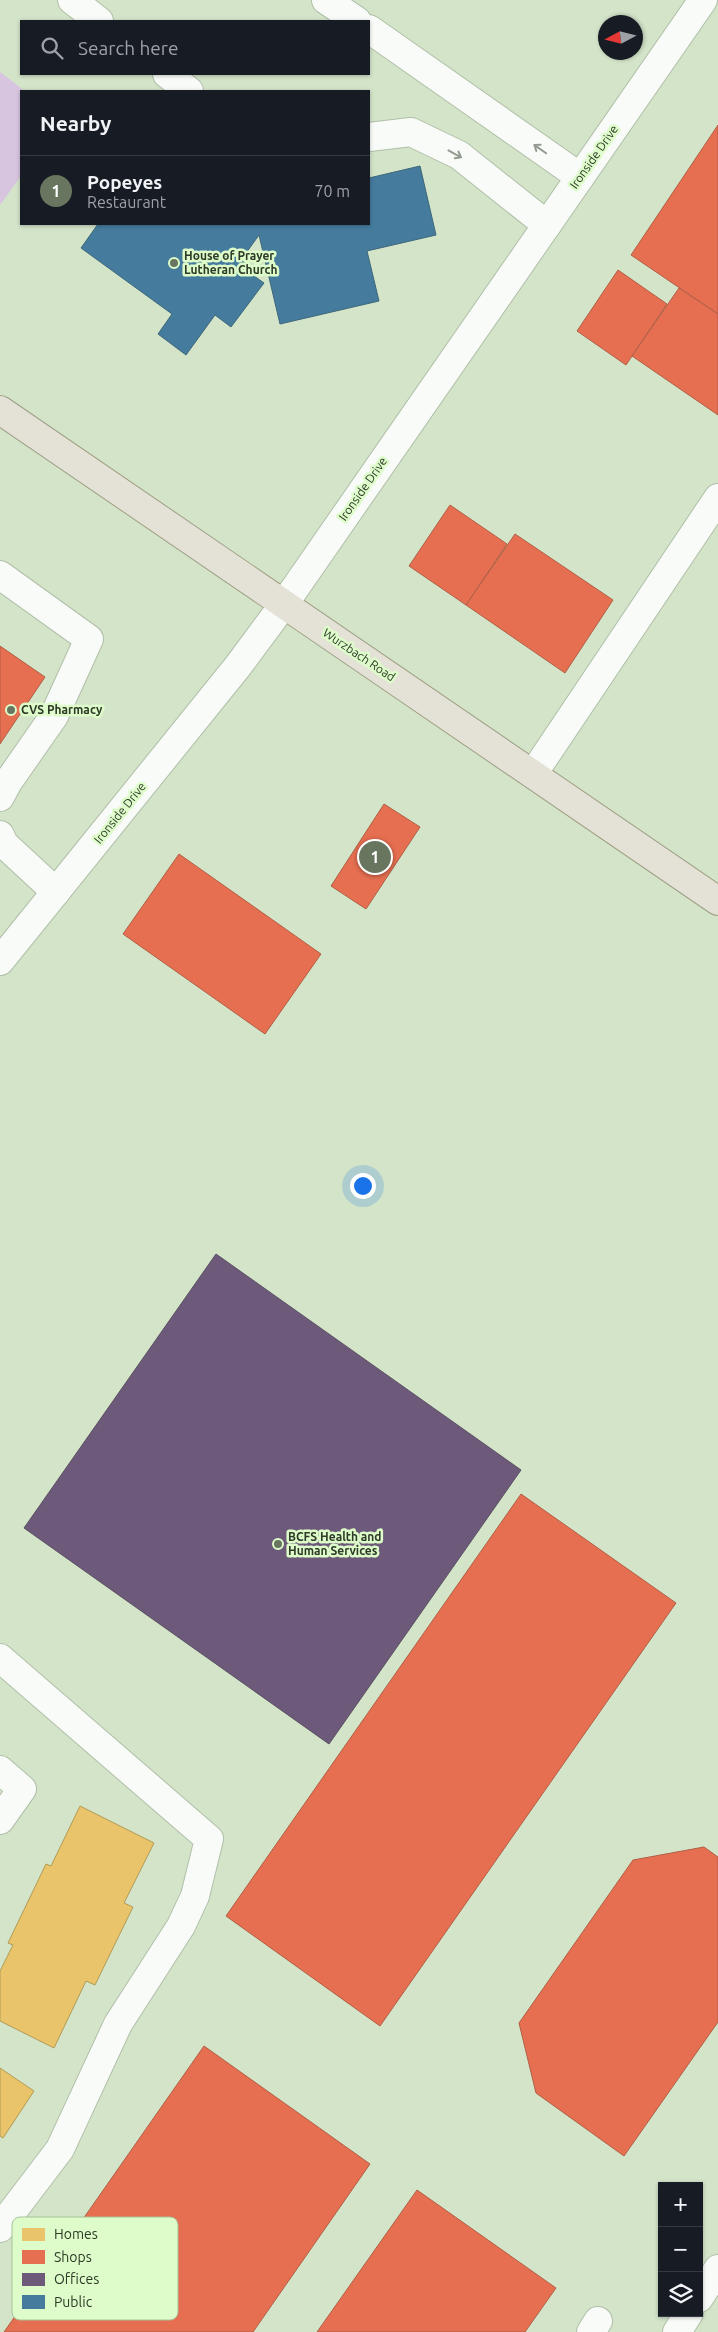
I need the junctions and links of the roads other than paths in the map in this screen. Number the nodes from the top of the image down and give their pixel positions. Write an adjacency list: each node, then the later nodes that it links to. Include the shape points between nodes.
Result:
1 (72, 0): 4 (street)
2 (326, 0): 5 (street)
3 (703, 0): 10 (street, Ironside Drive)
4 (98, 20)
5 (356, 20)
6 (370, 30): 10 (street, one-way to 6)
7 (167, 75): 8 (street)
8 (188, 90)
9 (370, 137): 11 (street, one-way to 11, via 411,132 459,155)
10 (580, 177): 11 (street, Ironside Drive)
11 (547, 225): 15 (street, Ironside Drive)
12 (0, 410): 15 (main road, Wurzbach Road)
13 (718, 498): 16 (street)
14 (0, 575): 17 (street, via 89,639 54,716)
15 (284, 604): 16 (main road, Wurzbach Road); 19 (street, Ironside Drive)
16 (533, 774): 20 (main road, Wurzbach Road)
17 (0, 797)
18 (0, 835): 19 (street, via 4,844)
19 (56, 892): 21 (street, Ironside Drive)
20 (718, 901)
21 (0, 961)
22 (0, 1658): 25 (street, via 209,1839 195,1896 181,1926 118,2024 60,2149)
23 (0, 1770): 24 (street, via 22,1789)
24 (0, 1820)
25 (0, 2228)
26 (718, 2270): 27 (street)
27 (703, 2292)
28 (686, 2317): 29 (street)
29 (677, 2332)

